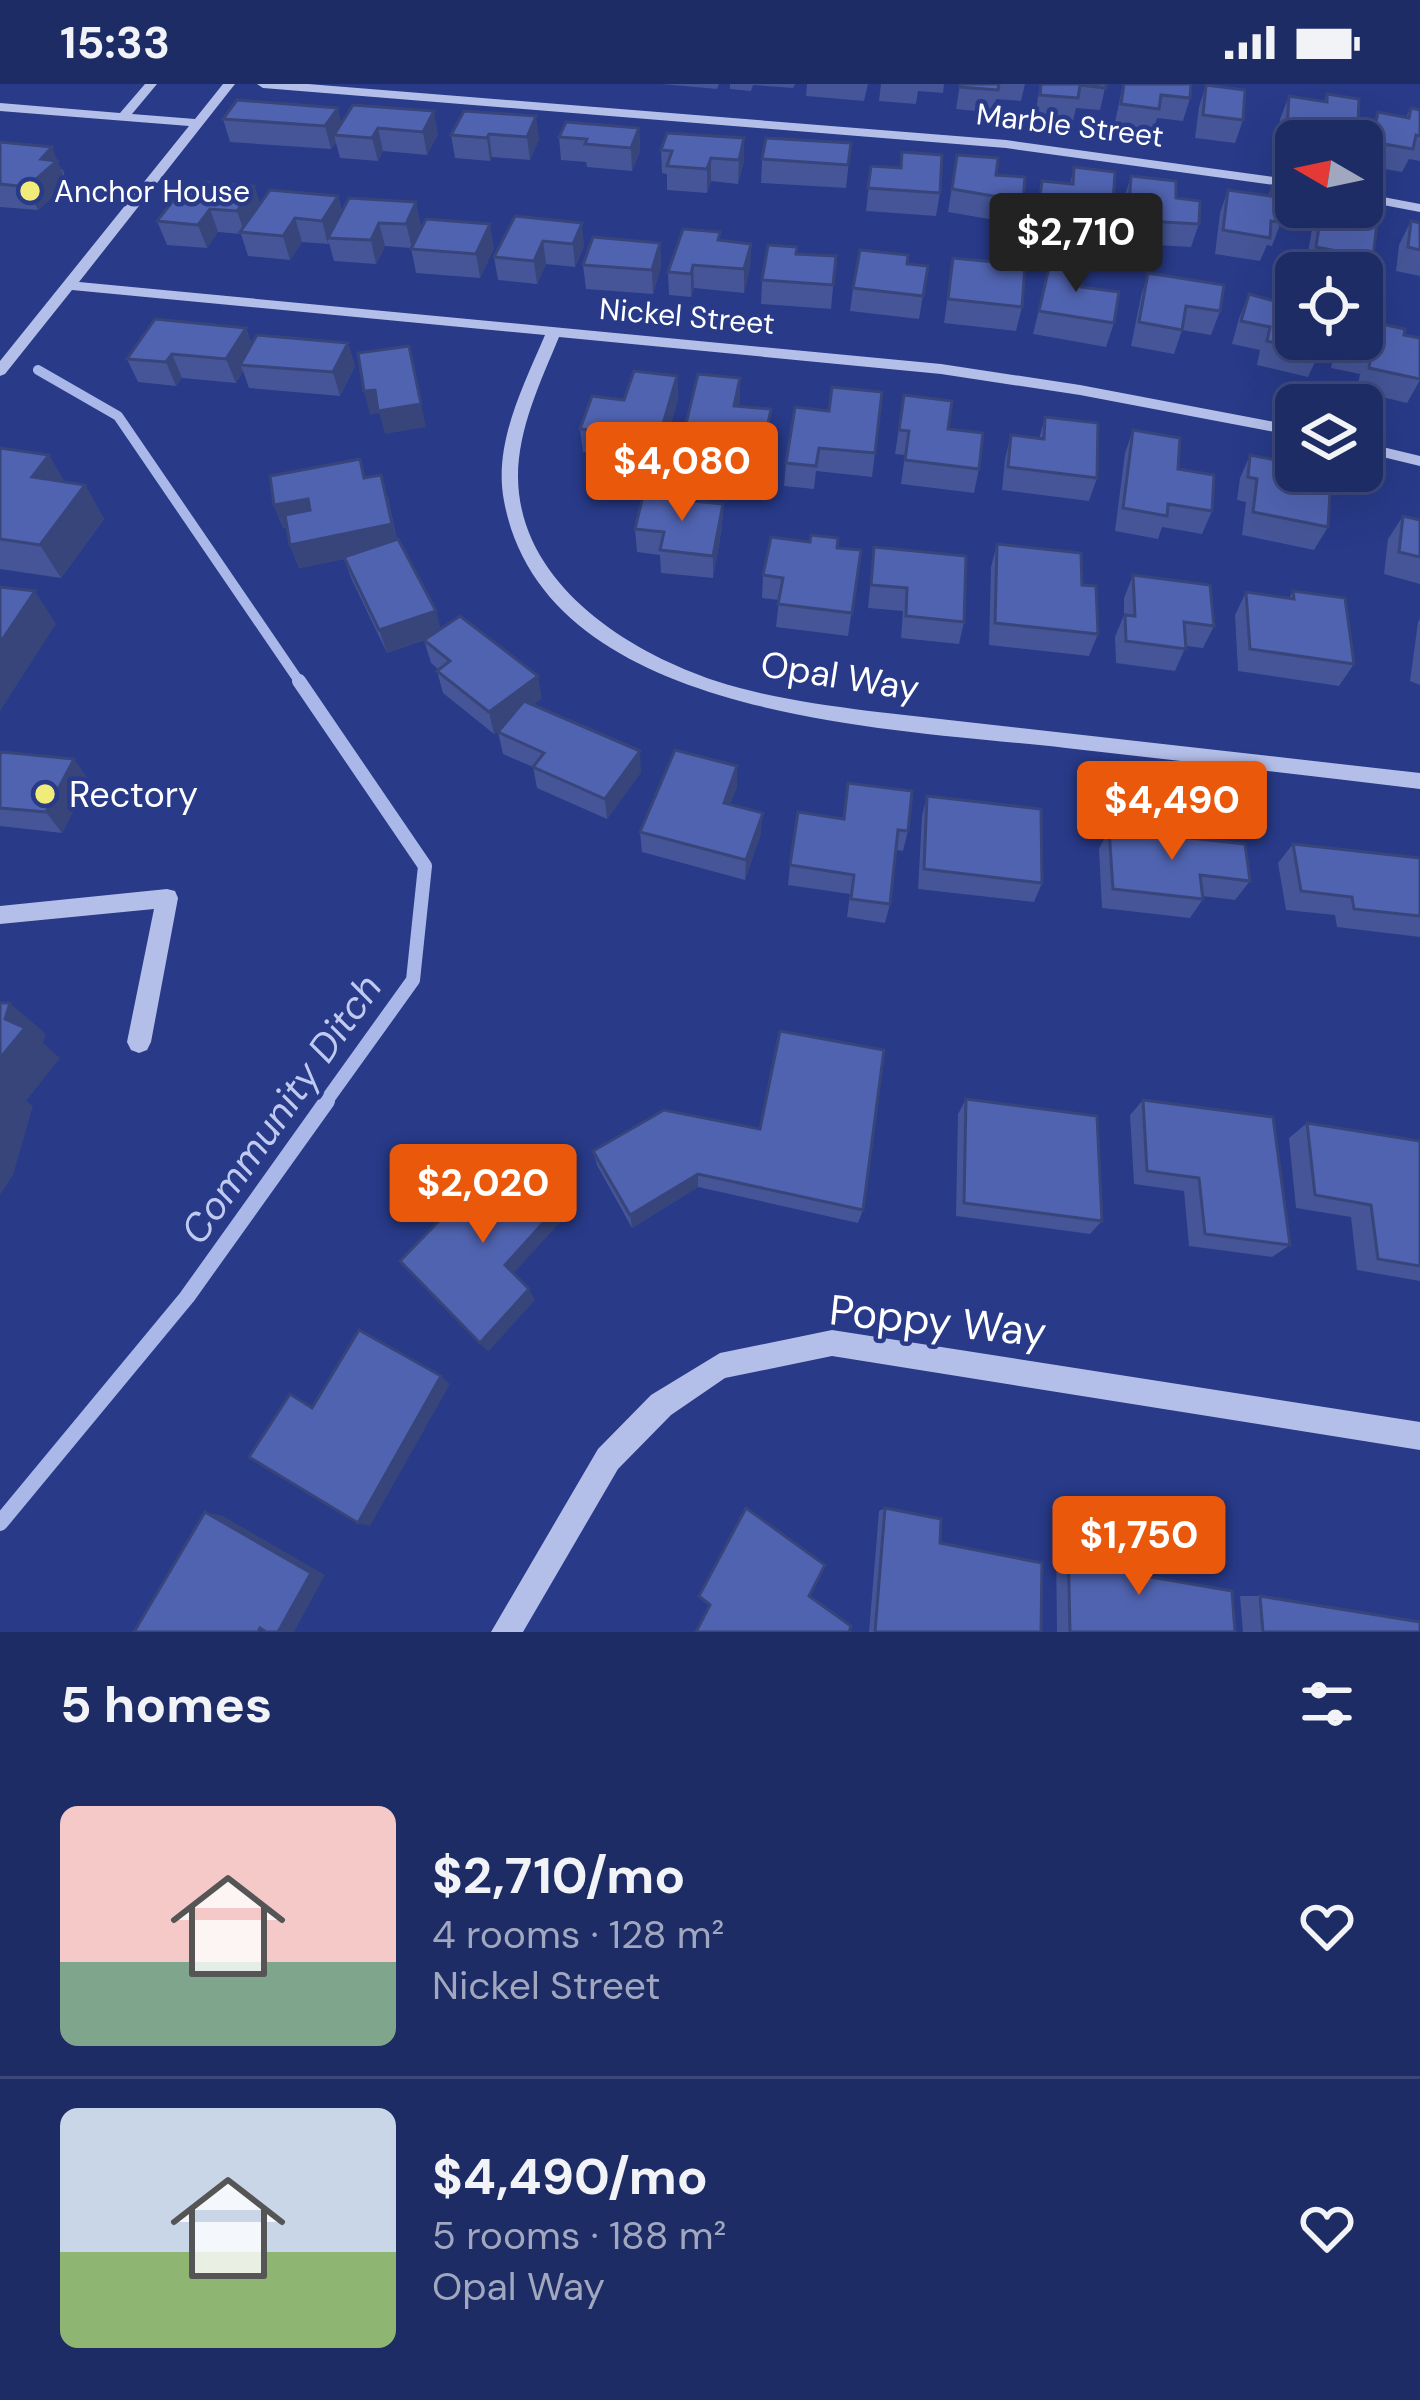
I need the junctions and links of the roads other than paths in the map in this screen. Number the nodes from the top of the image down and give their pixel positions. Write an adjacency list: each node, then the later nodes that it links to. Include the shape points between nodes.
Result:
1 (151, 84): 5 (street)
2 (229, 84): 6 (street)
3 (262, 84): 7 (street, Marble Street, via 1006,143)
4 (0, 107): 5 (street)
5 (123, 117): 6 (street)
6 (198, 123): 10 (street)
7 (1275, 181)
8 (1383, 200): 9 (street)
9 (1420, 208)
10 (69, 285): 11 (street, Nickel Street); 12 (street)
11 (554, 331): 13 (street, Nickel Street, via 941,369); 16 (street, Opal Way, via 520,416 511,461 516,519 544,577 590,621 663,667 788,704)
12 (0, 371)
13 (1275, 427)
14 (1383, 452): 15 (street)
15 (1420, 461)
16 (1420, 781)
17 (0, 915): 18 (street, via 167,898)
18 (139, 1042)
19 (1420, 1436): 20 (street, Poppy Way, via 832,1343 720,1366 661,1405 608,1459)
20 (506, 1632)

